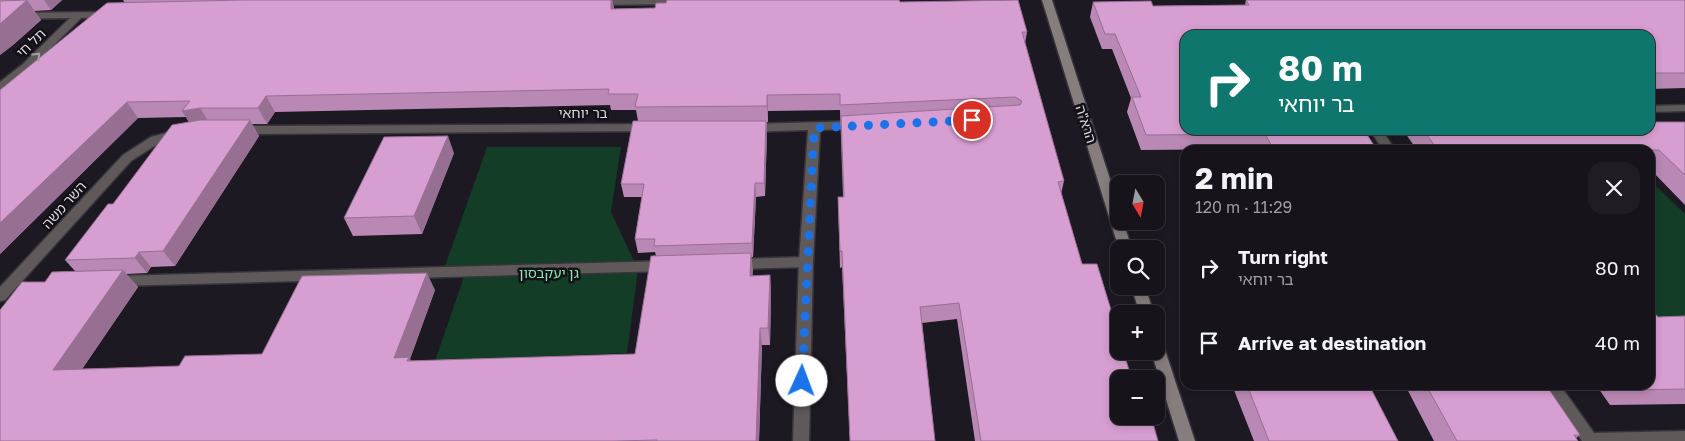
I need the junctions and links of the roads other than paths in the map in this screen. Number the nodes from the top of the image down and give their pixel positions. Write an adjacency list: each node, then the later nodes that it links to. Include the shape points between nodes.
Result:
1 (1047, 0): 17 (street, הרא"ה)
2 (647, 1): 3 (street); 4 (street)
3 (694, 1)
4 (588, 3)
5 (118, 14): 6 (street)
6 (79, 15): 7 (street); 8 (street, תל חי, one-way to 6)
7 (0, 16)
8 (0, 88)
9 (1685, 108): 10 (street)
10 (1655, 109)
11 (873, 124): 14 (street)
12 (656, 128): 15 (street, בר יוחאי)
13 (735, 128): 14 (street)
14 (814, 128): 18 (street)
15 (230, 130)
16 (193, 132): 22 (street, השר משה, via 155,140 127,158)
17 (1123, 240)
18 (806, 262): 19 (street); 29 (street)
19 (727, 264)
20 (677, 265): 21 (street)
21 (101, 282)
22 (11, 284): 23 (street); 24 (street, השר משה)
23 (31, 284)
24 (0, 296)
25 (1161, 360): 30 (street)
26 (1556, 390): 28 (street)
27 (1685, 438): 28 (street)
28 (1591, 440)
29 (801, 441)
30 (1187, 441)

